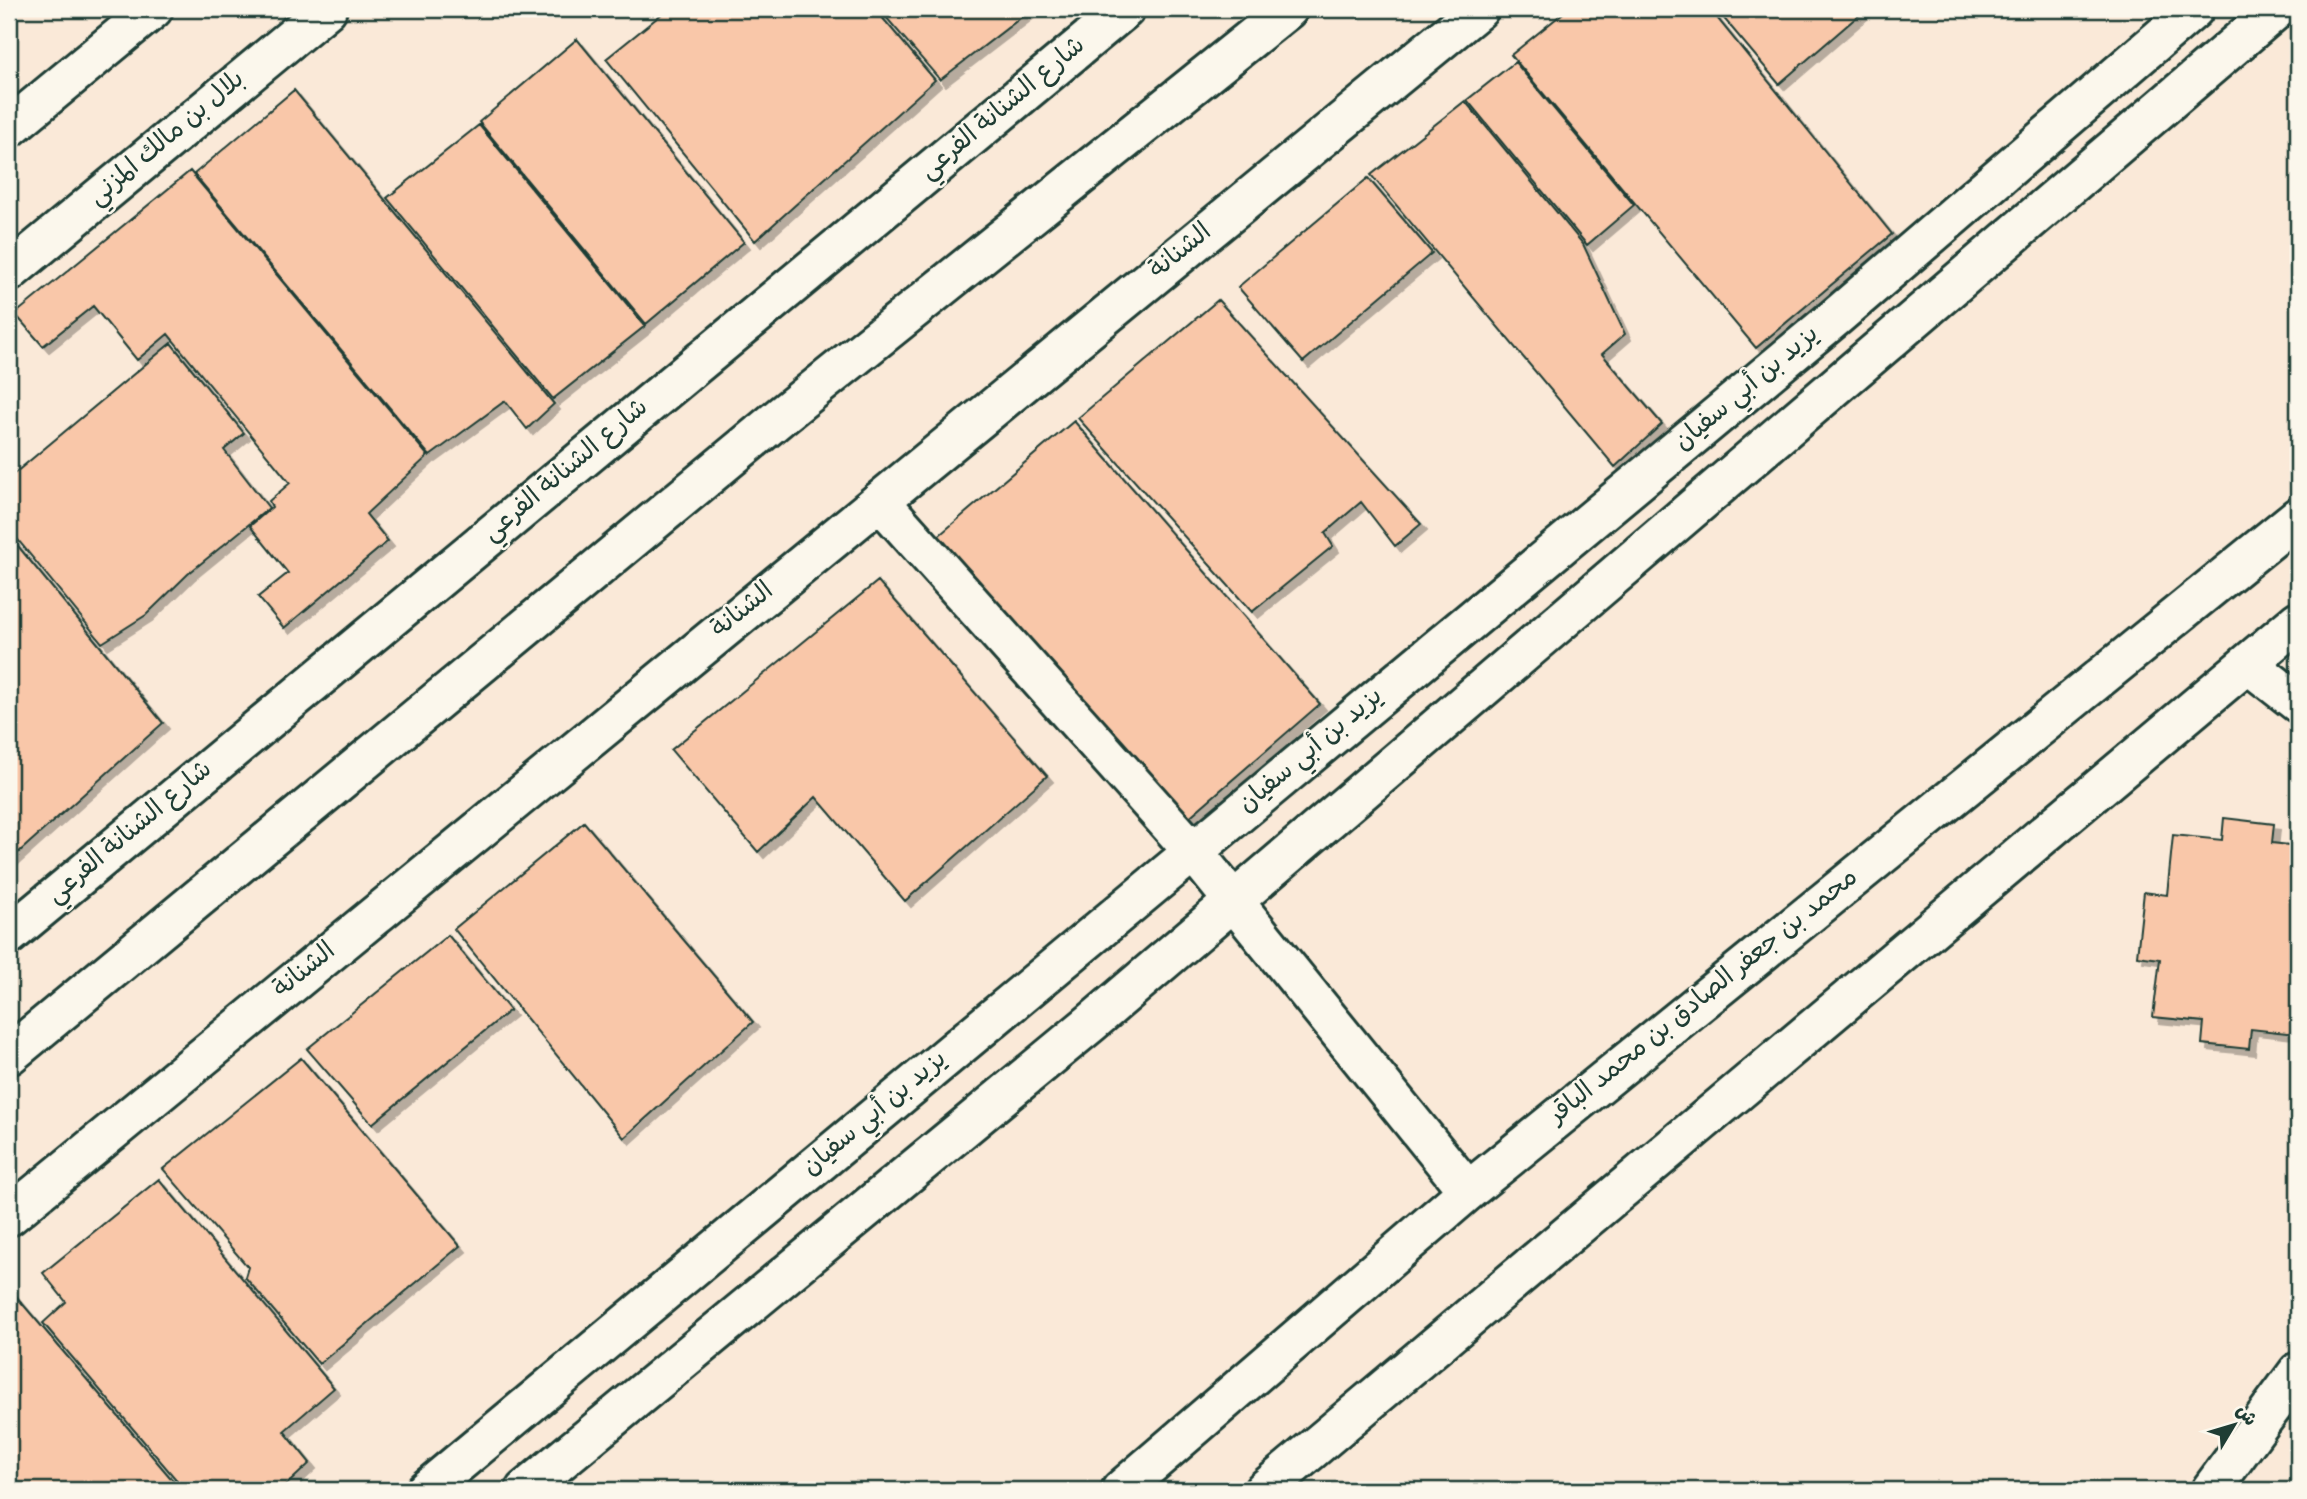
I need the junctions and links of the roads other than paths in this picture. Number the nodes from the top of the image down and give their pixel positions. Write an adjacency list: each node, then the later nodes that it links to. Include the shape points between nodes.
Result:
1 (153, 9): 8 (street)
2 (327, 9): 9 (street, بلال بن مالك المزني)
3 (1125, 9): 17 (street, شارع الشنانة الفرعي)
4 (1288, 9): 18 (street, via 781,416)
5 (1479, 9): 10 (street, الشنانة)
6 (2194, 9): 15 (street, يزيد بن أبي سفيان, via 1837,316)
7 (2277, 9): 16 (street, يزيد بن أبي سفيان)
8 (9, 128)
9 (9, 272)
10 (880, 501): 15 (street); 20 (street, الشنانة)
11 (2298, 517): 19 (street, محمد بن جعفر الصادق بن محمد الباقر)
12 (2298, 621): 13 (street)
13 (2248, 664): 14 (street); 25 (street)
14 (2298, 703)
15 (1193, 851): 16 (street); 22 (street, يزيد بن أبي سفيان)
16 (1233, 901): 19 (street); 23 (street, يزيد بن أبي سفيان)
17 (9, 935)
18 (9, 1055)
19 (1468, 1191): 24 (street, محمد بن جعفر الصادق بن محمد الباقر)
20 (9, 1216)
21 (2298, 1372): 26 (street)
22 (426, 1490)
23 (525, 1490)
24 (1121, 1490)
25 (1264, 1490)
26 (2211, 1490)

